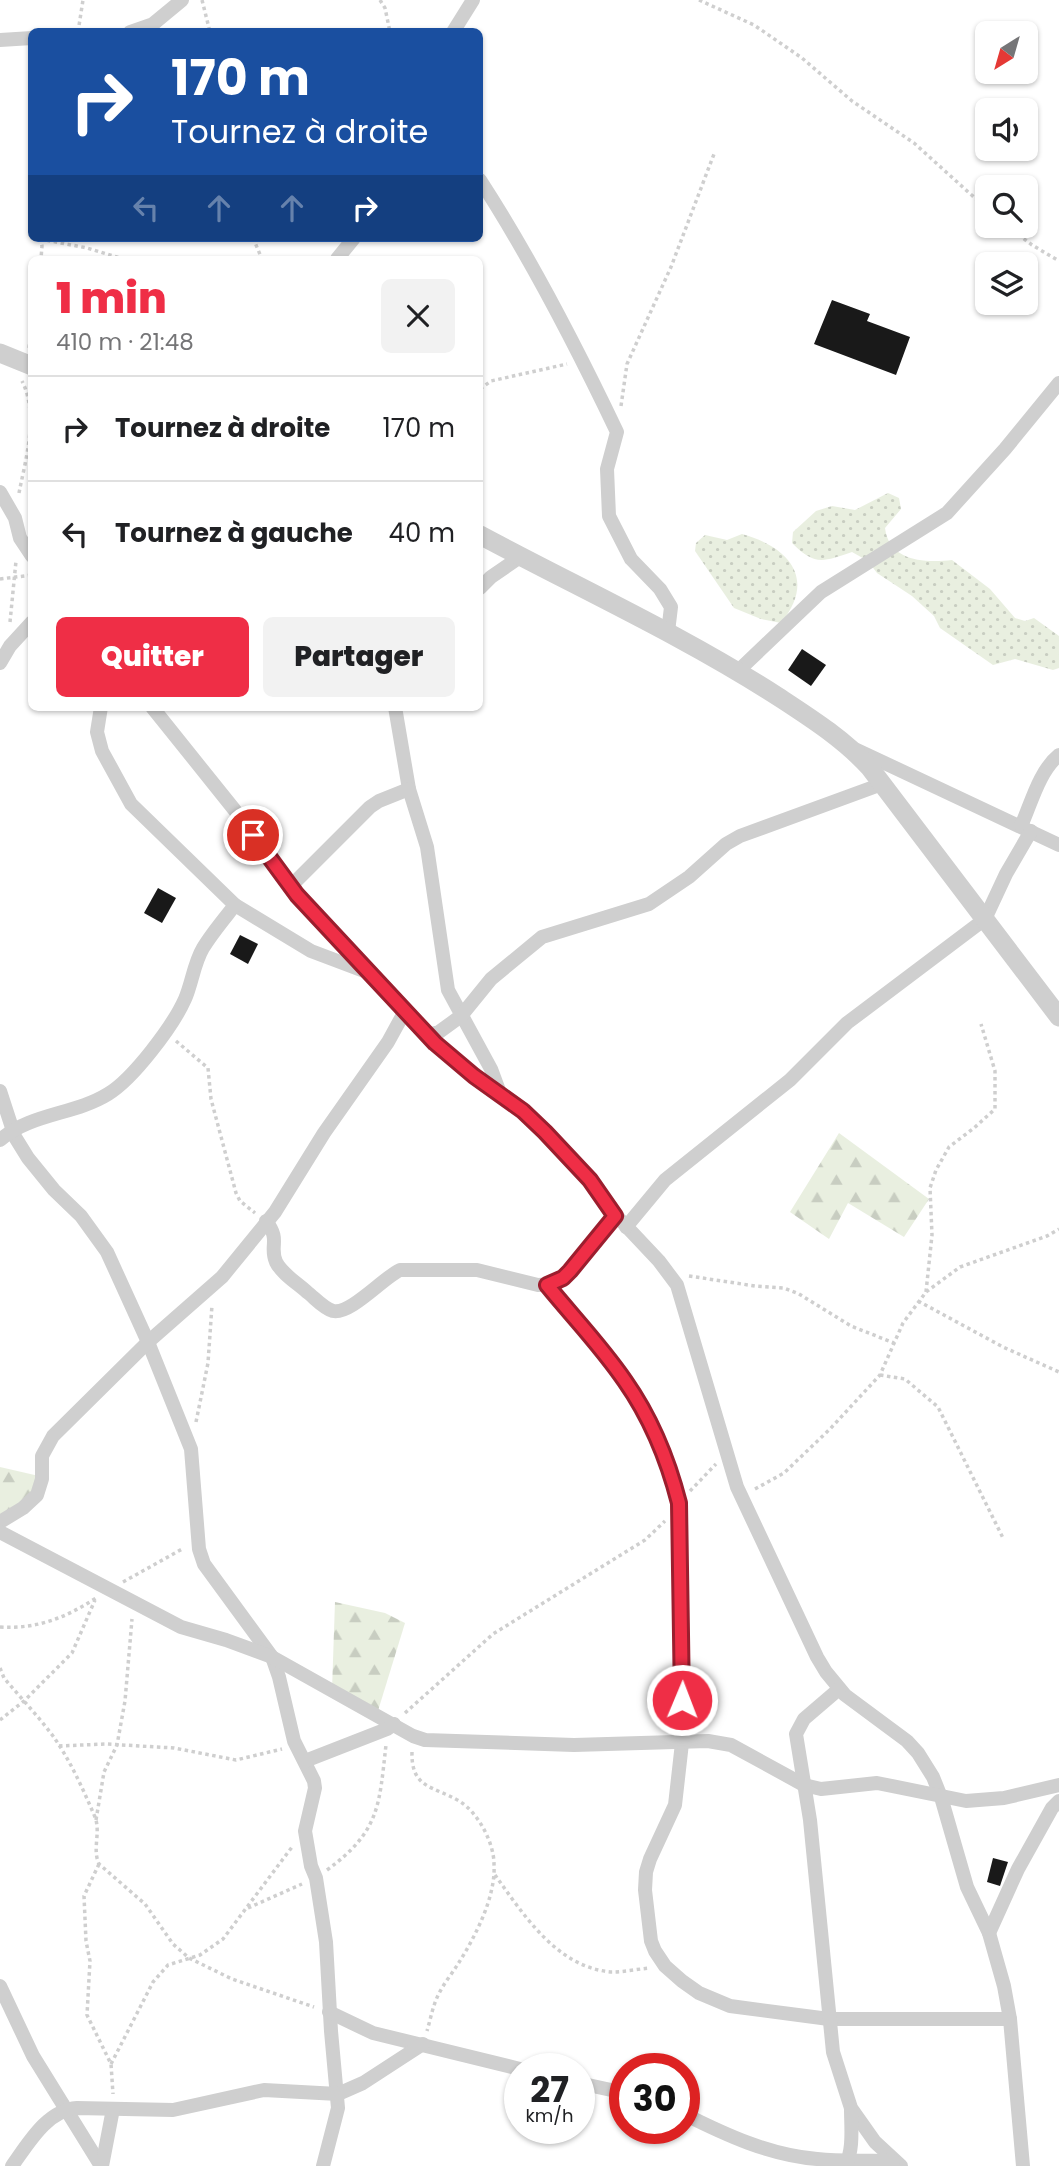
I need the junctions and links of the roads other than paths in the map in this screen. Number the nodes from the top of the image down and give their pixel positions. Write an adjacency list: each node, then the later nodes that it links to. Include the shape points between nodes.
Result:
1 (182, 0): 3 (street)
2 (473, 0): 4 (street)
3 (142, 28)
4 (456, 28)
5 (28, 38): 6 (street)
6 (0, 40)
7 (483, 185): 17 (street, via 583,361 617,432 607,469 609,516 631,559 671,607)
8 (351, 242): 9 (street)
9 (339, 256)
10 (1059, 383): 19 (street, via 947,513 821,592)
11 (0, 492): 13 (street)
12 (483, 537): 14 (street)
13 (28, 550)
14 (520, 557): 15 (street); 17 (street)
15 (483, 586)
16 (28, 626): 18 (street)
17 (668, 632): 19 (street)
18 (0, 663)
19 (738, 671): 23 (street)
20 (100, 711): 30 (street, via 97,733 131,804)
21 (155, 711): 29 (street)
22 (396, 711): 26 (street)
23 (843, 744): 25 (street); 27 (street)
24 (1059, 755): 27 (street, via 1044,775)
25 (882, 784): 31 (street); 34 (street, via 740,836 649,904 542,937 506,965)
26 (409, 789): 29 (street, via 370,807); 34 (street, via 427,847 447,990)
27 (1026, 829): 28 (street); 31 (street)
28 (1059, 845)
29 (291, 886): 32 (street)
30 (235, 905): 32 (street, via 311,951); 39 (street, via 201,951 185,1001 166,1034 123,1083 108,1094)
31 (985, 919): 35 (street); 43 (street, via 847,1023 790,1080 665,1180)
32 (368, 972): 33 (street)
33 (405, 1011): 36 (street); 42 (street)
34 (461, 1016): 36 (street); 38 (street)
35 (1059, 1017)
36 (428, 1035): 38 (street)
37 (0, 1091): 39 (street)
38 (501, 1096): 41 (street, via 545,1132 590,1180)
39 (12, 1129): 40 (street); 45 (street, via 27,1158 81,1216 107,1252)
40 (0, 1140)
41 (615, 1216): 43 (street); 44 (street, via 570,1271)
42 (267, 1221): 44 (street, via 275,1237 276,1262 331,1311 349,1308 400,1270 477,1270); 45 (street, via 222,1277)
43 (626, 1227): 49 (street, via 677,1285 726,1456 742,1496 817,1657)
44 (547, 1285): 51 (street, via 640,1405 655,1433 679,1503)
45 (148, 1342): 46 (street, via 53,1436 42,1456 37,1495); 48 (street, via 191,1449 204,1564)
46 (0, 1522)
47 (0, 1532): 48 (street, via 181,1627)
48 (272, 1657): 50 (street); 52 (street)
49 (839, 1689): 53 (street, via 804,1718 796,1734); 55 (street, via 918,1753)
50 (390, 1726): 51 (street, via 425,1740); 52 (street)
51 (682, 1743): 53 (street, via 732,1745); 60 (street, via 676,1805 650,1859 645,1890 651,1941 665,1966 699,1993 730,2006)
52 (305, 1761): 59 (street, via 315,1788 305,1831 326,1942)
53 (804, 1785): 55 (street, via 829,1789 877,1783); 60 (street)
54 (1059, 1785): 55 (street, via 1004,1798 966,1801)
55 (942, 1797): 57 (street, via 967,1887)
56 (1059, 1801): 57 (street, via 1018,1869)
57 (989, 1933): 61 (street)
58 (0, 1986): 67 (street)
59 (330, 2012): 62 (street, via 373,2033); 64 (street)
60 (829, 2019): 61 (street); 65 (street, via 833,2052)
61 (1010, 2019): 74 (street)
62 (423, 2044): 63 (street); 64 (street)
63 (504, 2065)
64 (338, 2095): 66 (street, via 264,2090 173,2110); 73 (street, via 336,2122)
65 (851, 2108): 69 (street); 70 (street, via 874,2142)
66 (113, 2109): 67 (street); 72 (street)
67 (65, 2110): 71 (street, via 44,2126); 72 (street)
68 (700, 2122): 69 (street, via 772,2151)
69 (847, 2163): 70 (street)
70 (897, 2163)
71 (12, 2166)
72 (101, 2166)
73 (323, 2166)
74 (1023, 2166)

